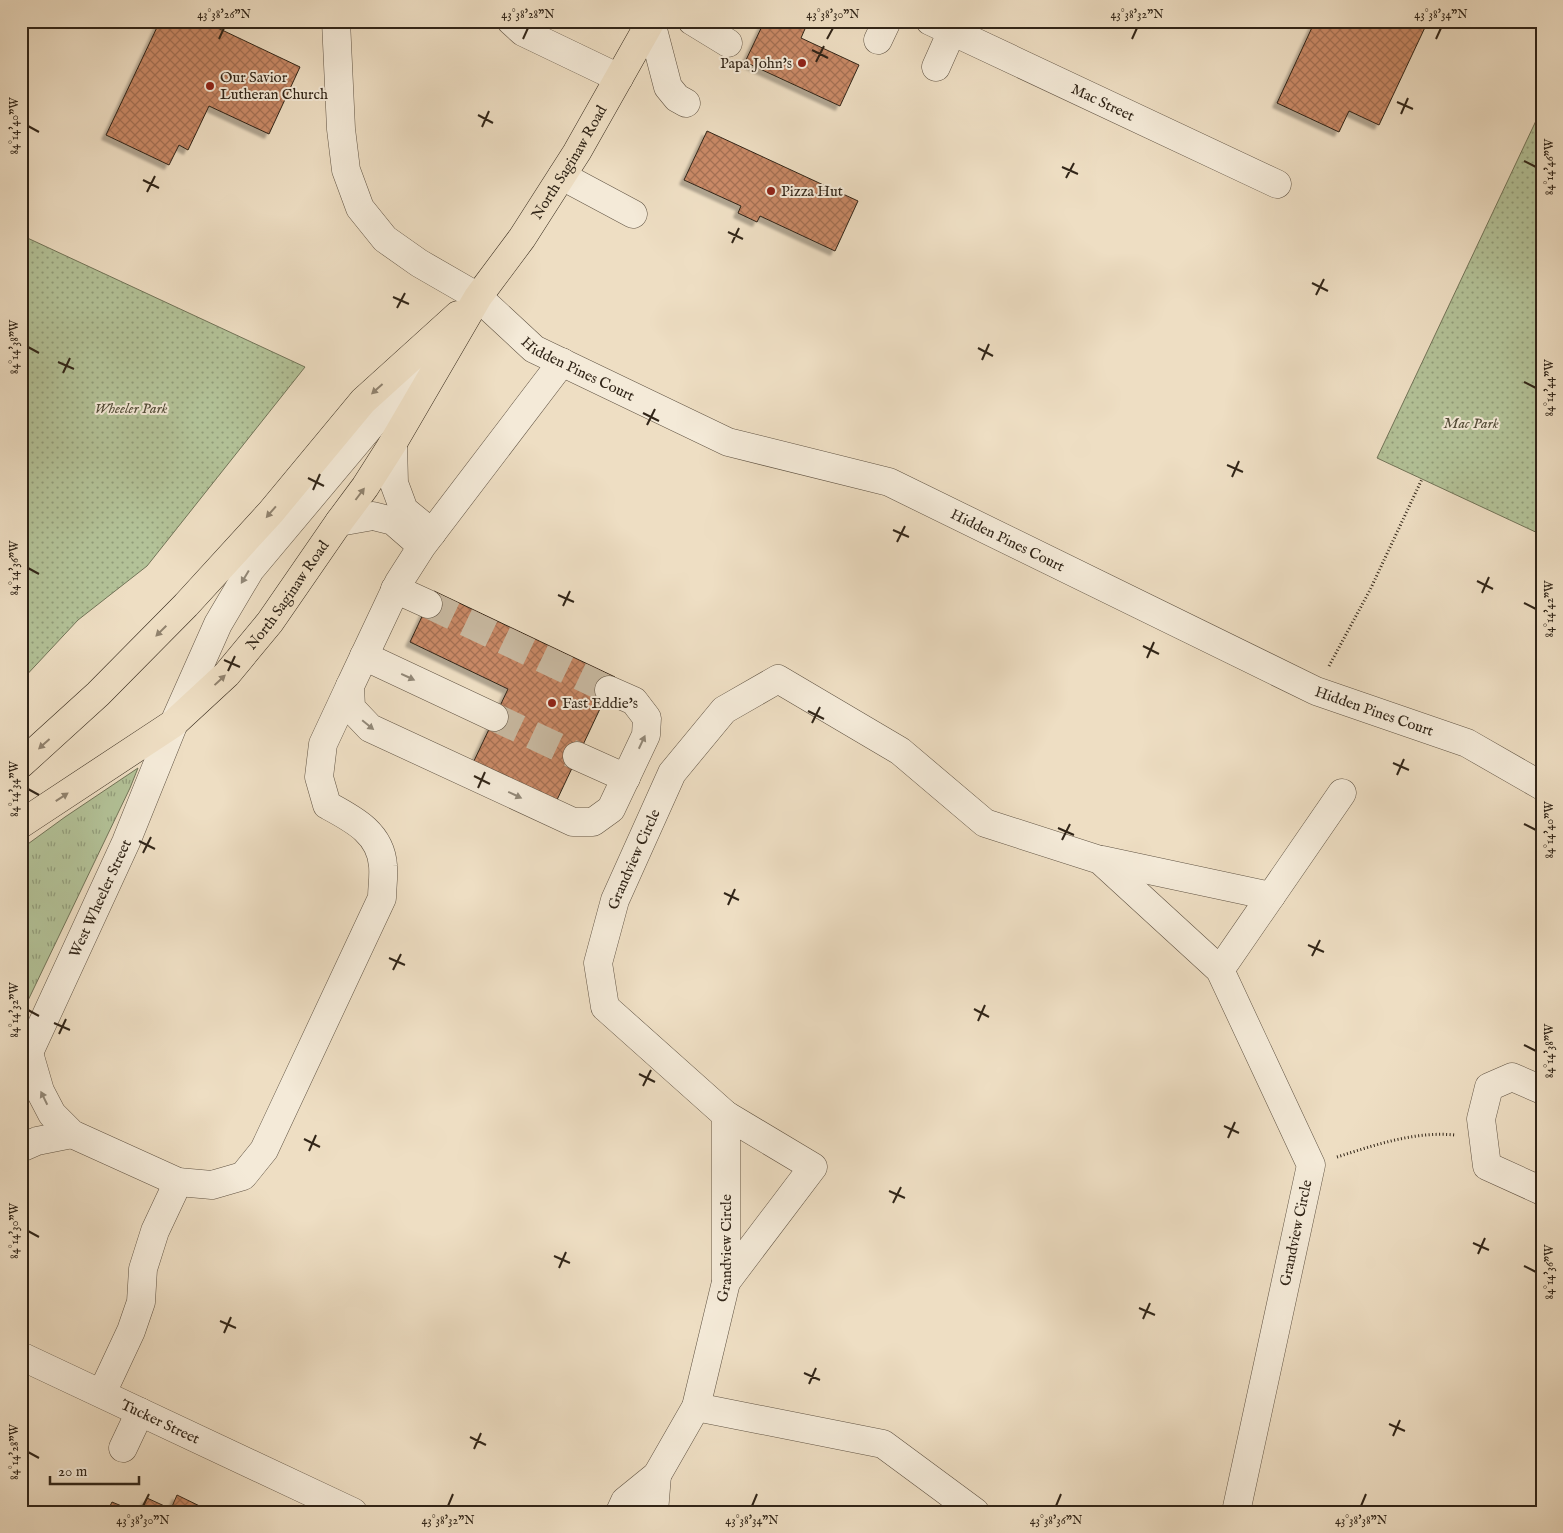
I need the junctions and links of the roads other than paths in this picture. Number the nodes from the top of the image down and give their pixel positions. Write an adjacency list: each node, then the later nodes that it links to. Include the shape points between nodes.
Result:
1 (336, 21): 13 (street, Hidden Pines Court, via 346,170 360,208 385,239)
2 (692, 21): 6 (street)
3 (651, 22): 8 (main road, North Saginaw Road); 9 (street, via 668,87)
4 (515, 27): 8 (street)
5 (952, 27): 7 (street); 11 (street, Mac Street)
6 (728, 42)
7 (936, 67)
8 (619, 78): 10 (main road, North Saginaw Road)
9 (686, 103)
10 (562, 176): 12 (street); 13 (main road, North Saginaw Road)
11 (1277, 184)
12 (633, 214)
13 (478, 297): 14 (street, Hidden Pines Court, via 534,349); 15 (main road, North Saginaw Road); 24 (street, West Wheeler Street, one-way to 24, via 250,570 218,624); 26 (main road, North Saginaw Road, one-way to 26, via 363,401 271,512 186,605 98,694)
14 (562, 362): 17 (street); 28 (street, Hidden Pines Court, via 728,442 889,482 1316,691 1467,743)
15 (394, 443): 16 (main road, North Saginaw Road, one-way to 15); 17 (street, via 394,483 404,510)
16 (339, 522): 17 (street, via 373,516 393,521); 24 (main road, North Saginaw Road, one-way to 16, via 227,674 264,629)
17 (427, 540): 18 (street)
18 (395, 589): 19 (street); 20 (street)
19 (428, 604)
20 (364, 656): 21 (street); 23 (street, one-way to 23)
21 (350, 686): 27 (street, one-way to 27, via 350,708 370,728 573,822 593,822 610,809); 39 (street, via 323,744 319,777 327,804 360,823 376,843 383,865 382,898 264,1150 243,1176 212,1185)
22 (609, 690): 27 (street, one-way to 22, via 646,735 647,718 634,701)
23 (494, 717)
24 (174, 724): 30 (main road, North Saginaw Road, one-way to 24); 34 (street, West Wheeler Street, via 126,842)
25 (578, 756): 27 (street)
26 (21, 764)
27 (626, 778)
28 (1542, 786)
29 (1342, 793): 32 (street)
30 (21, 824)
31 (1100, 860): 32 (street, Grandview Circle); 33 (street, Grandview Circle); 36 (street, Grandview Circle, via 985,823 900,751 778,679 724,710 672,773 615,900 598,963 604,1007)
32 (1271, 896): 33 (street)
33 (1220, 970): 52 (street, Grandview Circle, via 1311,1165)
34 (25, 1062): 37 (street, one-way to 34, via 52,1114)
35 (1542, 1090): 40 (street, via 1512,1077 1489,1087 1481,1119 1487,1166)
36 (726, 1115): 41 (street, Grandview Circle); 41 (street, via 813,1167)
37 (72, 1134): 38 (street, via 37,1141); 39 (street)
38 (21, 1148)
39 (178, 1182): 43 (street, via 155,1231 143,1269 141,1302 131,1331)
40 (1542, 1191)
41 (726, 1282): 44 (street, Grandview Circle)
42 (21, 1356): 43 (street, Tucker Street)
43 (102, 1393): 45 (street, Tucker Street)
44 (696, 1407): 47 (street, Grandview Circle); 51 (street, via 883,1444)
45 (140, 1412): 46 (street); 48 (street, Tucker Street)
46 (123, 1448)
47 (657, 1474): 49 (street, Grandview Circle, via 625,1502); 50 (street, Grandview Circle)
48 (353, 1512)
49 (620, 1512)
50 (654, 1512)
51 (975, 1512)
52 (1236, 1512)

